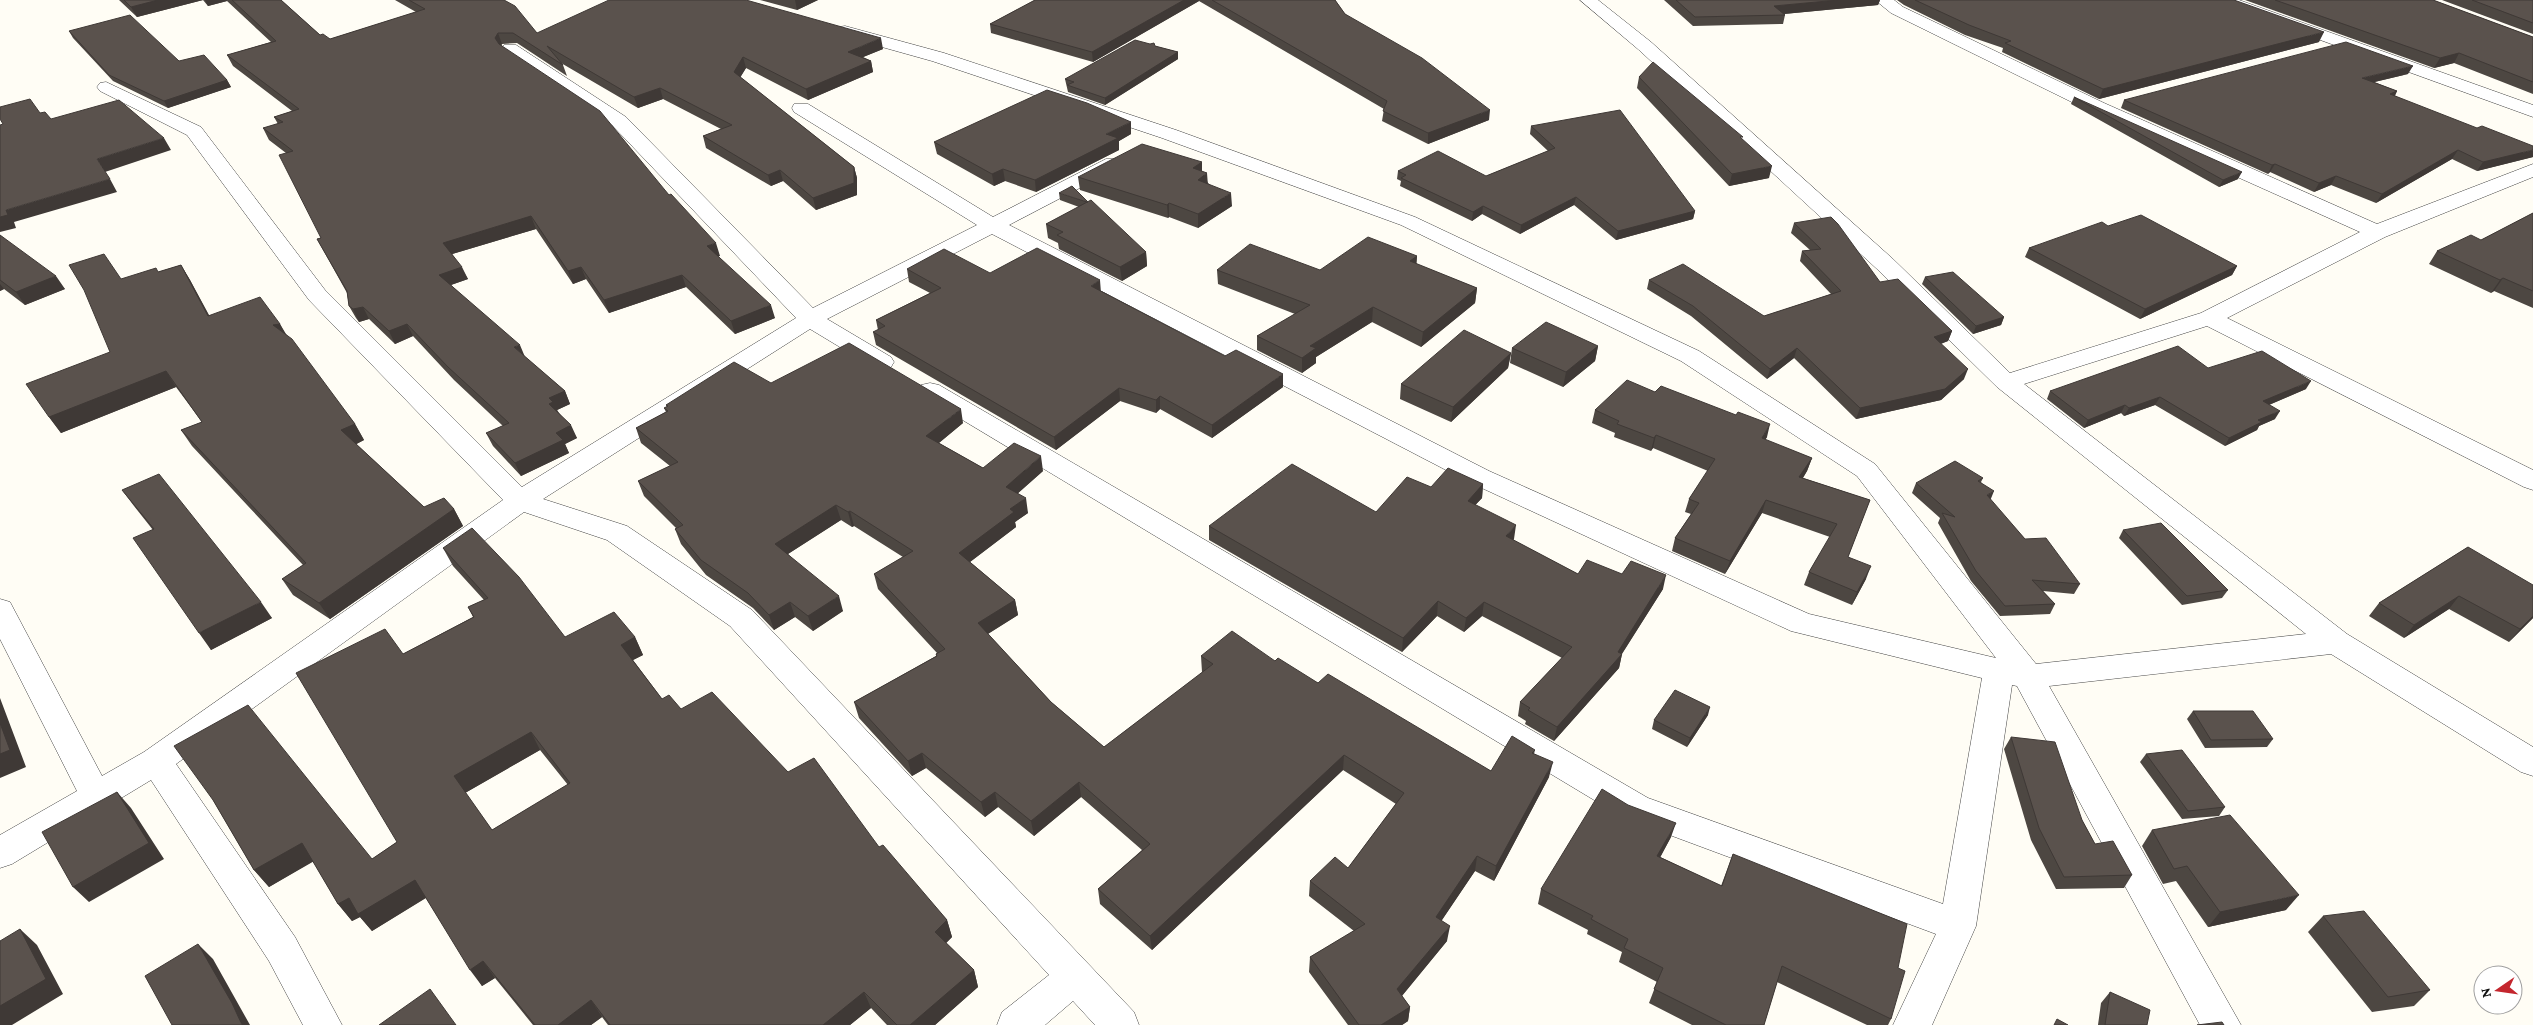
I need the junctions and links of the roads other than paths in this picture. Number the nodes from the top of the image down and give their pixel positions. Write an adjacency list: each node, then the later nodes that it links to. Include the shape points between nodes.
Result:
1 (1588, 0): 20 (street, via 1645,46 1849,231)
2 (1915, 0): 4 (street)
3 (2224, 0): 6 (street)
4 (1890, 5): 11 (street)
5 (827, 26): 14 (street, via 938,57)
6 (2345, 42): 8 (street); 13 (street)
7 (510, 49): 19 (street, via 619,121)
8 (2316, 50)
9 (106, 87): 22 (street, via 194,131 317,295)
10 (2125, 100): 11 (street)
11 (2097, 107): 17 (street)
12 (801, 108): 16 (street)
13 (2533, 111)
14 (1169, 134): 16 (street); 25 (street, via 1408,222 1690,356 1866,470)
15 (2533, 170): 17 (street)
16 (992, 225): 19 (street); 25 (street, via 1480,477 1802,623)
17 (2377, 232): 18 (street)
18 (2209, 318): 20 (street); 21 (street)
19 (810, 319): 22 (street); 30 (street, via 1636,808)
20 (2006, 382): 24 (street)
21 (2533, 481)
22 (520, 501): 26 (street); 31 (street, via 617,533 741,618)
23 (0, 610): 28 (street)
24 (2336, 642): 25 (street); 27 (street)
25 (2013, 673): 30 (street); 36 (street)
26 (156, 761): 28 (street); 32 (street, via 282,949)
27 (2533, 763)
28 (96, 796): 29 (street)
29 (0, 853)
30 (1958, 926): 35 (street)
31 (1075, 976): 33 (street); 34 (street)
32 (323, 1025)
33 (1016, 1025)
34 (1120, 1025)
35 (1912, 1025)
36 (2222, 1025)

